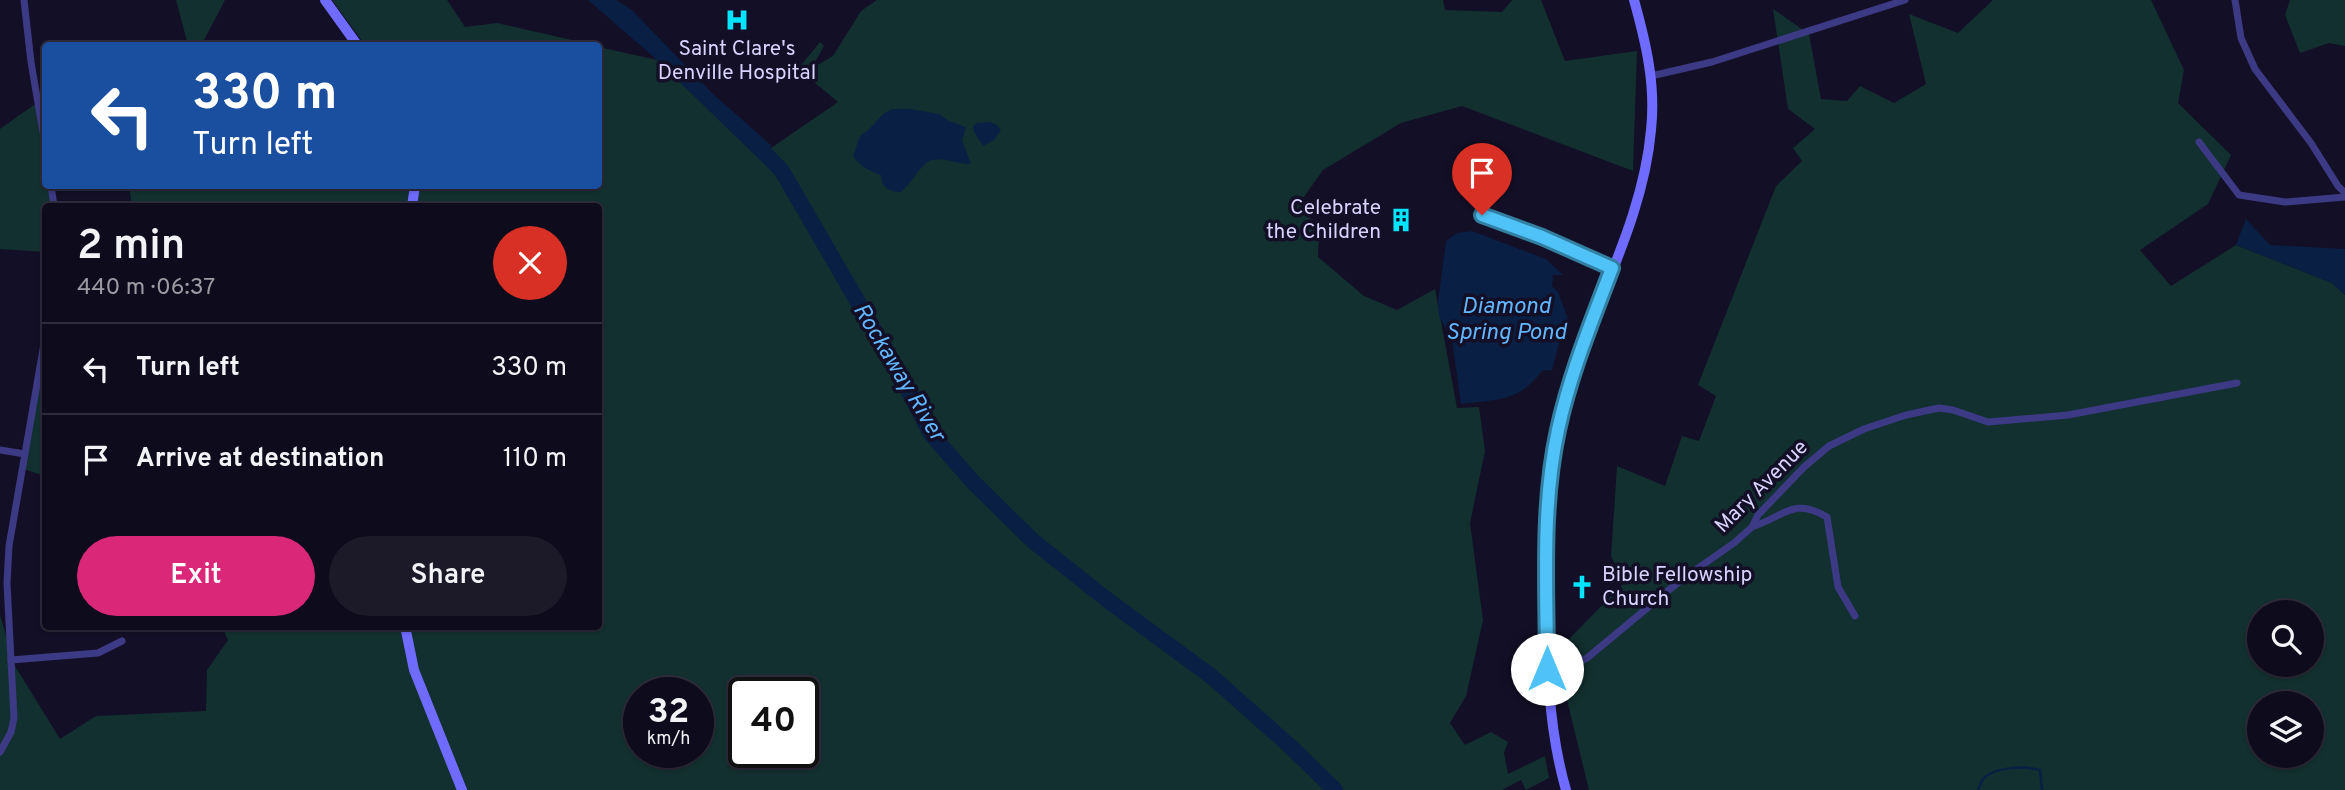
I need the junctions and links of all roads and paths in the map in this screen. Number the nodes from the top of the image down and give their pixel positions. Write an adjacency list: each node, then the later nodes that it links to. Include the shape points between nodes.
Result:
1 (24, 0): 8 (street)
2 (325, 0): 6 (street)
3 (1634, 0): 7 (street)
4 (1905, 0): 7 (street, via 1712,62)
5 (2235, 0): 10 (street, via 2241,38 2255,69)
6 (355, 42)
7 (1651, 76): 12 (street, via 1652,128 1645,170)
8 (42, 127)
9 (2199, 142): 10 (street, via 2239,195 2285,202)
10 (2345, 195)
11 (1482, 215): 12 (street)
12 (1612, 268): 22 (street, via 1575,368 1553,458 1548,508)
13 (42, 355): 16 (street)
14 (2237, 383): 17 (street, Mary Avenue, via 2006,422 1988,422 1939,408 1906,415 1829,446 1758,515)
15 (0, 450): 16 (street)
16 (25, 454): 21 (street, via 8,559)
17 (1752, 527): 18 (street, via 1802,506 1828,517 1838,587); 22 (street, Mary Avenue, via 1587,658)
18 (1855, 616)
19 (406, 630): 24 (street, via 414,670)
20 (122, 641): 21 (street, via 98,653)
21 (11, 660): 23 (street, via 14,718)
22 (1547, 669): 25 (street, via 1552,734)
23 (0, 752)
24 (462, 790)
25 (1566, 790)

